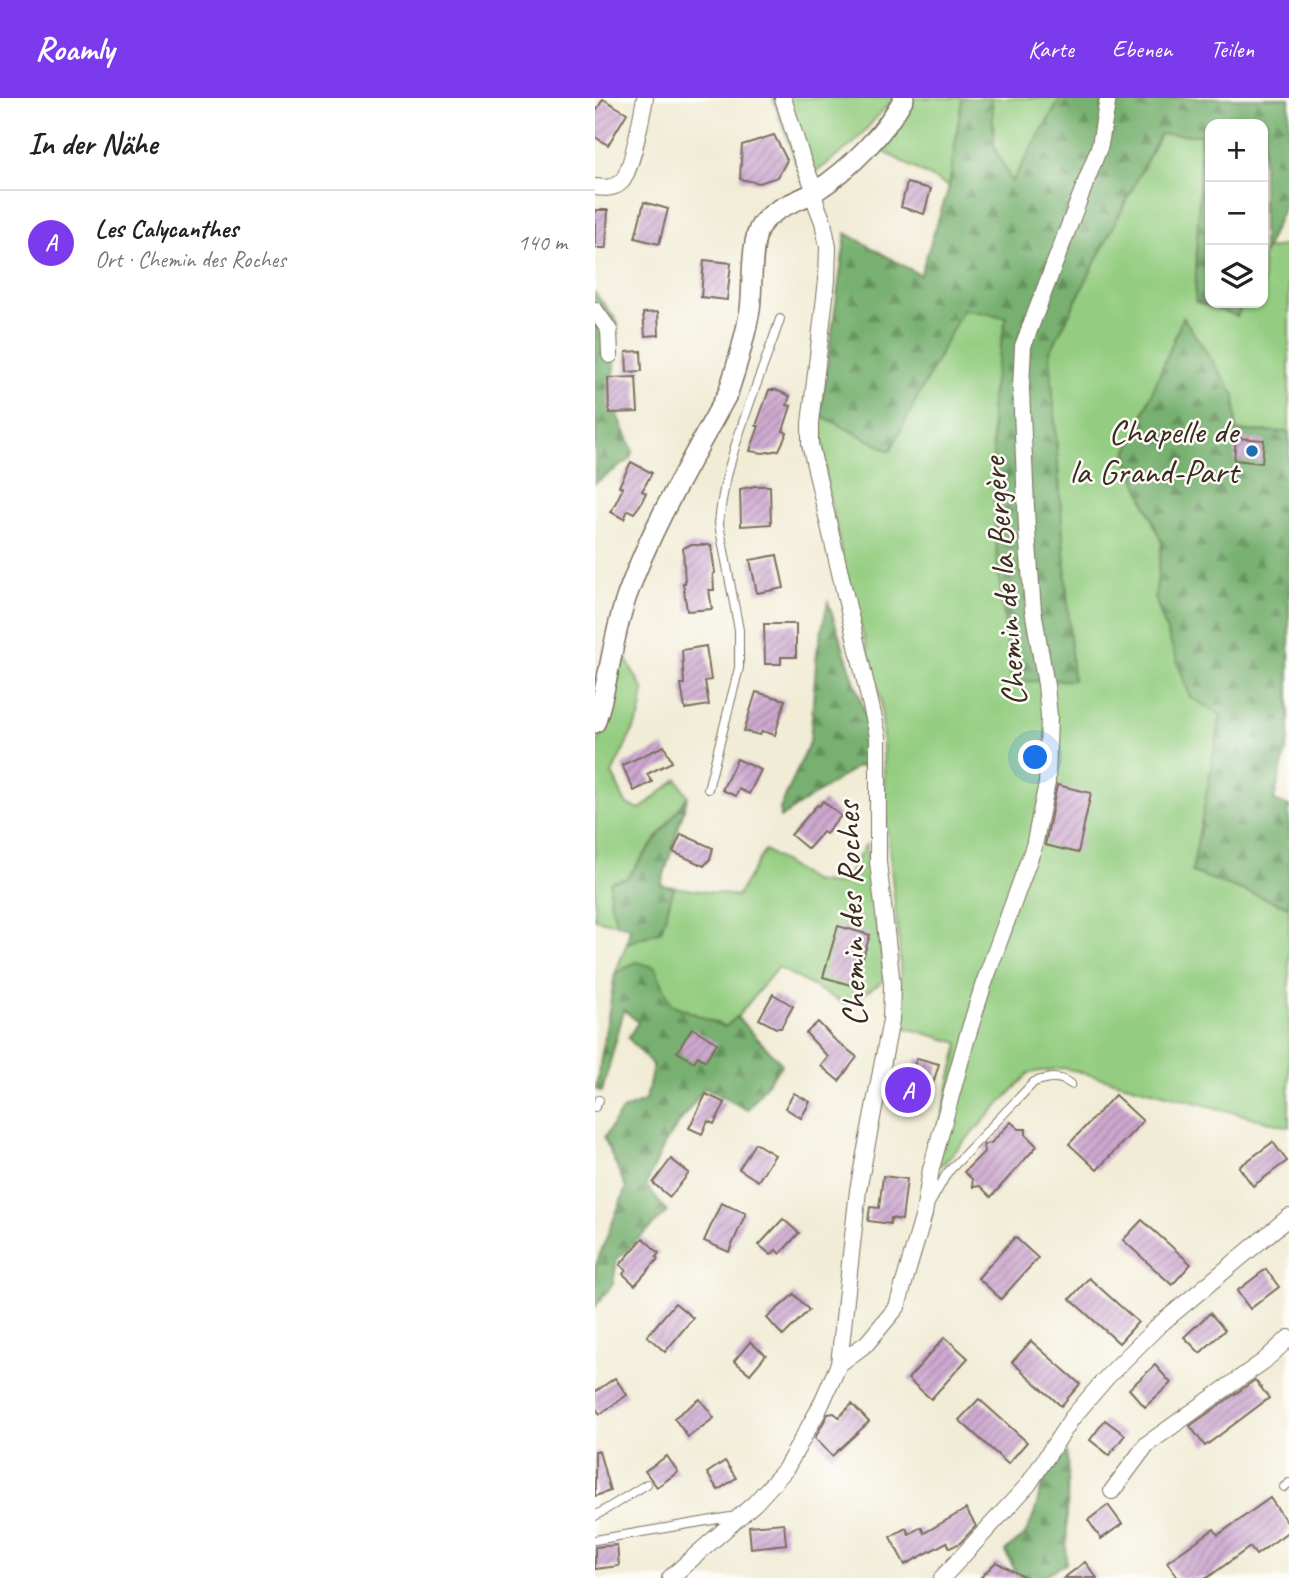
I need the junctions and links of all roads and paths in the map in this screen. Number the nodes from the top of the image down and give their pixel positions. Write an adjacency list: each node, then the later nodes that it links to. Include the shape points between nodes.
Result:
1 (645, 98): 5 (street, via 627,175 617,185)
2 (783, 98): 6 (street, Chemin des Roches)
3 (904, 98): 6 (street, via 867,147)
4 (1108, 98): 13 (street, Chemin de la Bergère, via 1100,145 1023,346 1027,530 1049,716 1047,783 1034,846 966,1041 931,1169)
5 (595, 187)
6 (815, 191): 10 (street, via 778,209 756,237 750,309 728,393 645,550 627,595); 16 (street, Chemin des Roches, via 828,260 810,444 878,736 878,862 892,984 891,1020 858,1190)
7 (595, 310): 9 (street, via 609,330)
8 (780, 319): 11 (lane, via 742,426 720,508 739,630 739,668)
9 (610, 355)
10 (595, 723)
11 (708, 789)
12 (1071, 1084): 13 (lane, via 1062,1077 1034,1082 947,1173)
13 (924, 1214): 16 (street, Chemin de la Bergère, via 897,1307 867,1343)
14 (1289, 1217): 23 (street, via 1158,1326 1107,1377 1072,1418 1028,1485)
15 (1289, 1338): 18 (street, via 1147,1444)
16 (839, 1364): 19 (street, Chemin des Roches, via 785,1470)
17 (647, 1484): 20 (lane)
18 (1112, 1492)
19 (742, 1515): 21 (lane); 22 (street, Chemin des Roches)
20 (595, 1516)
21 (595, 1540)
22 (670, 1578)
23 (942, 1578)

